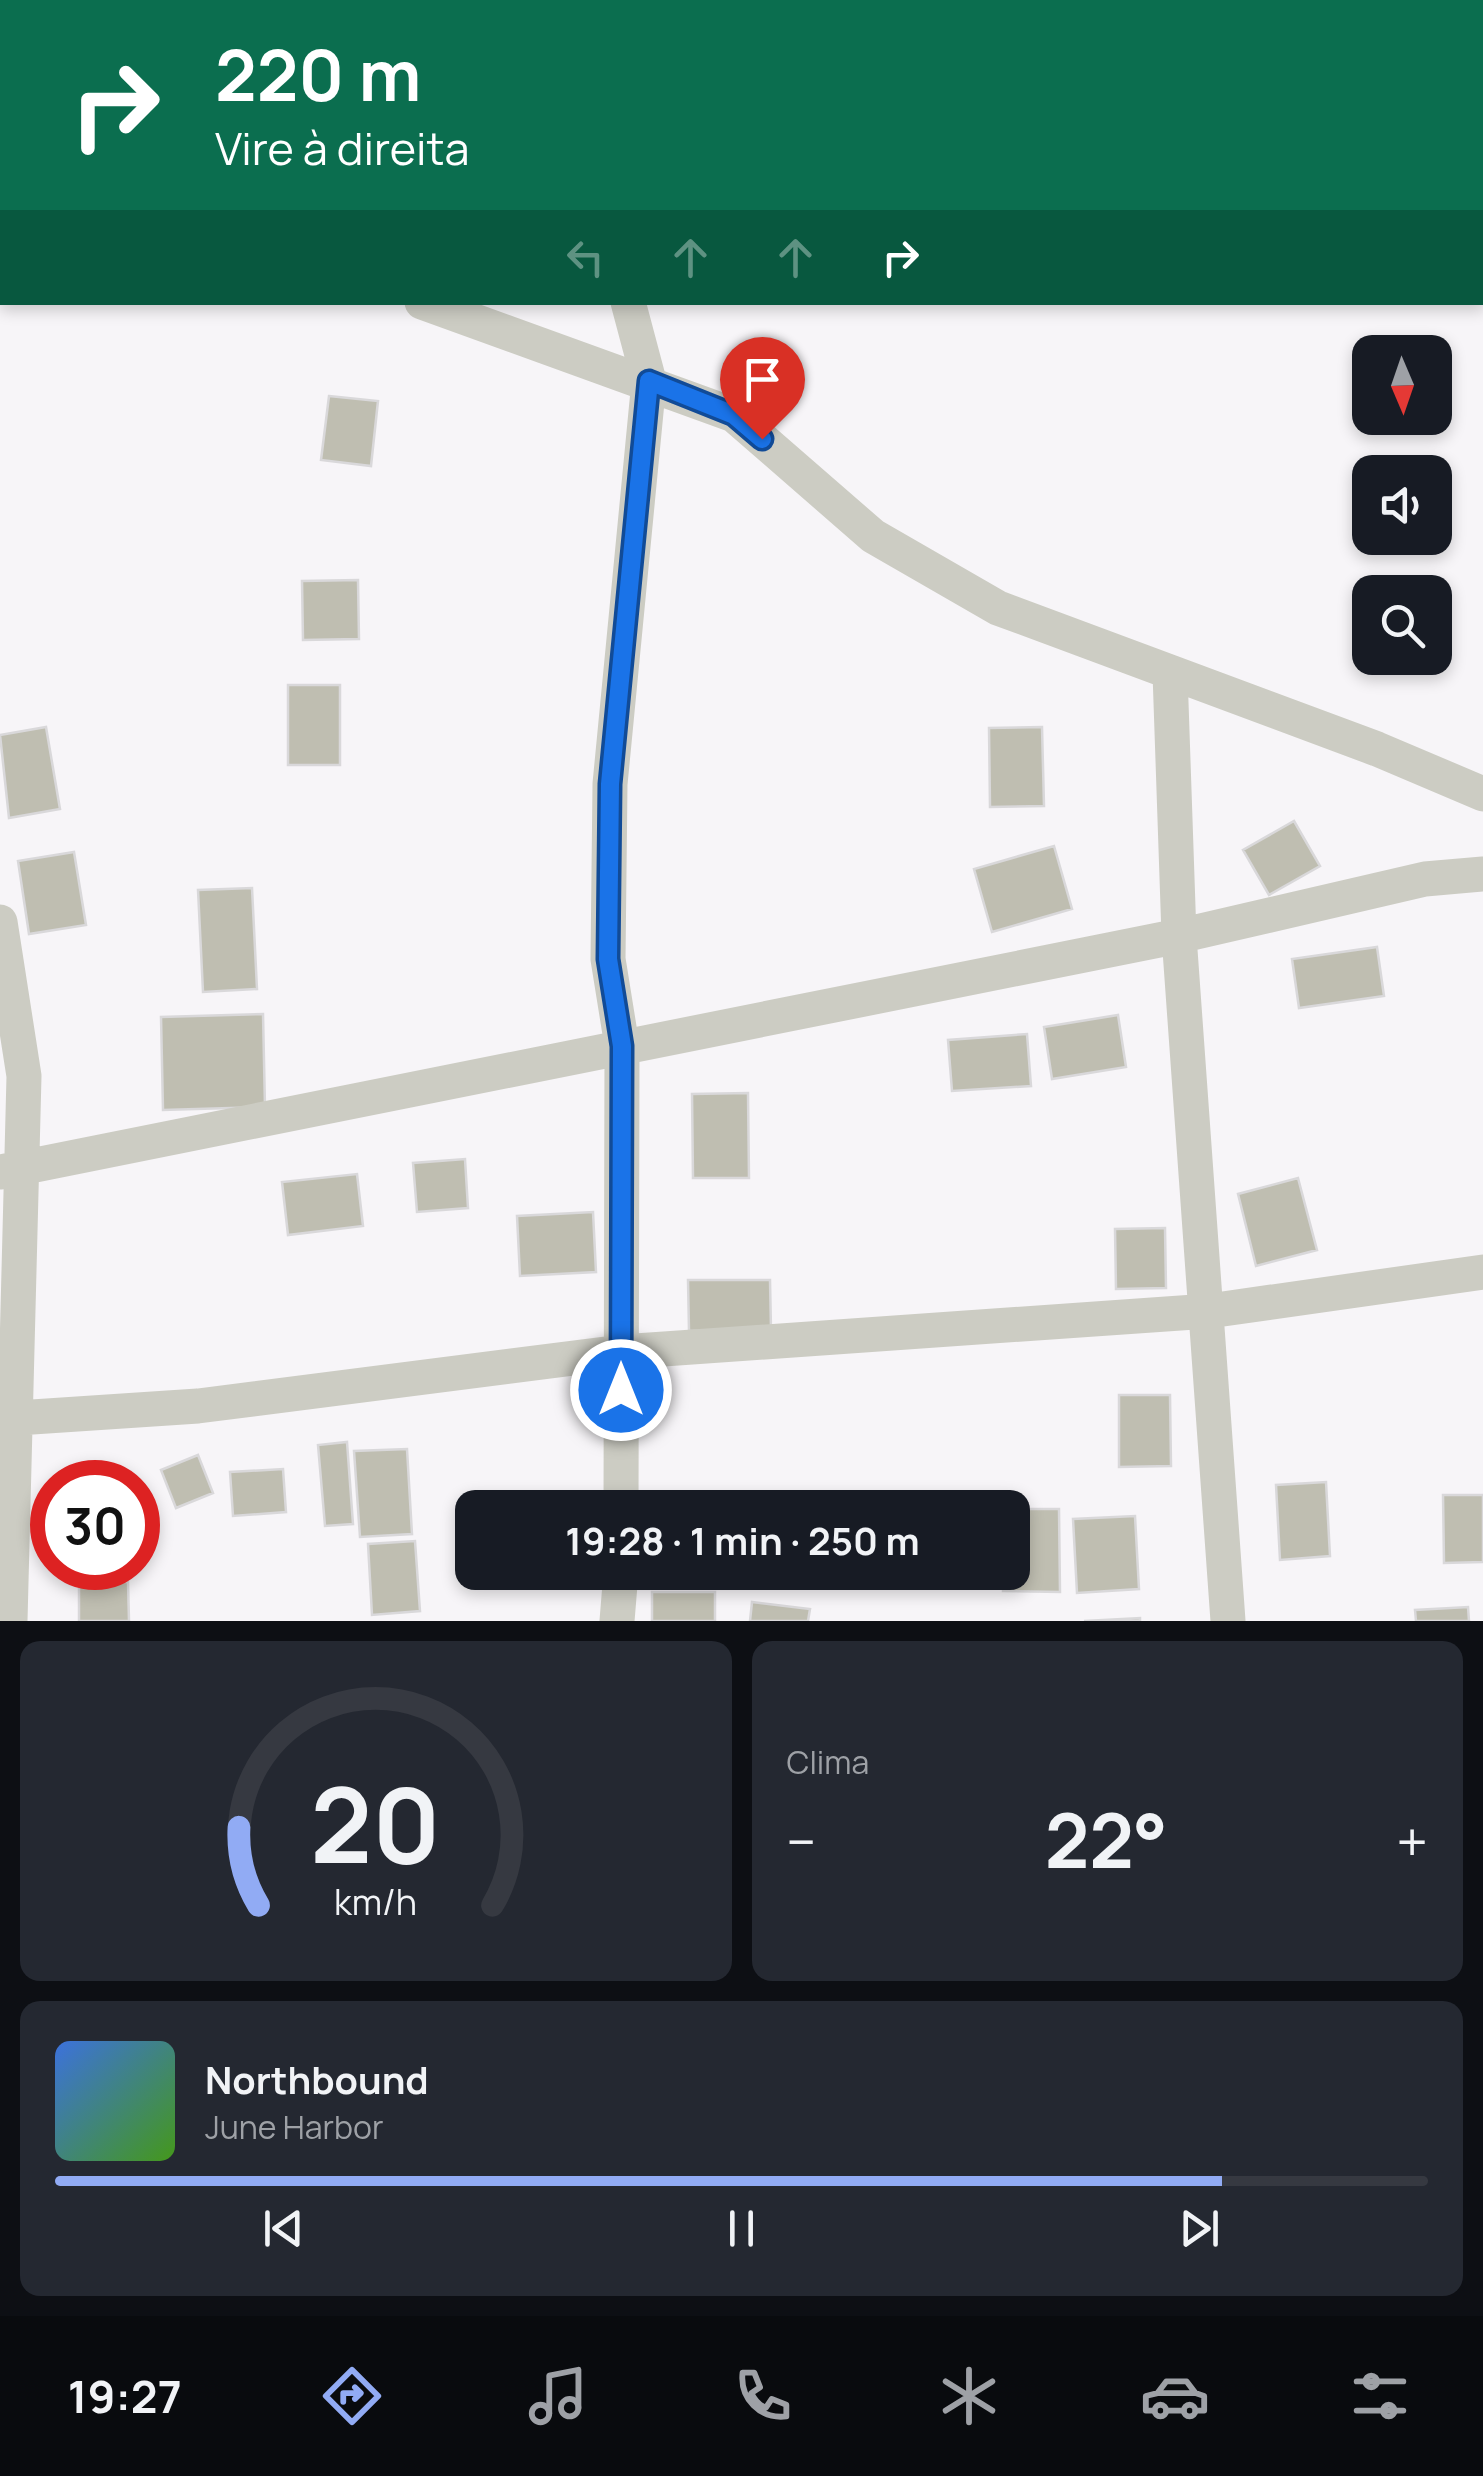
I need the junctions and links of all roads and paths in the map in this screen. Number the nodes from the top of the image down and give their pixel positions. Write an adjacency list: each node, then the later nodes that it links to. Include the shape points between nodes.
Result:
1 (431, 305): 3 (street)
2 (629, 305): 3 (street)
3 (649, 381): 4 (street, via 734,415 873,536 998,608); 9 (street, via 610,784 608,959)
4 (1170, 673): 5 (street); 8 (street)
5 (1483, 794)
6 (1483, 874): 8 (street, via 1425,879)
7 (0, 922): 10 (street, via 24,1076)
8 (1179, 936): 9 (street); 12 (street)
9 (622, 1046): 10 (street); 13 (street)
10 (10, 1170): 14 (street)
11 (1483, 1272): 12 (street)
12 (1209, 1311): 13 (street); 19 (street)
13 (622, 1352): 14 (street, via 198,1406); 15 (street)
14 (17, 1418): 17 (street)
15 (621, 1490)
16 (619, 1590): 18 (street)
17 (10, 1621)
18 (616, 1621)
19 (1228, 1621)

